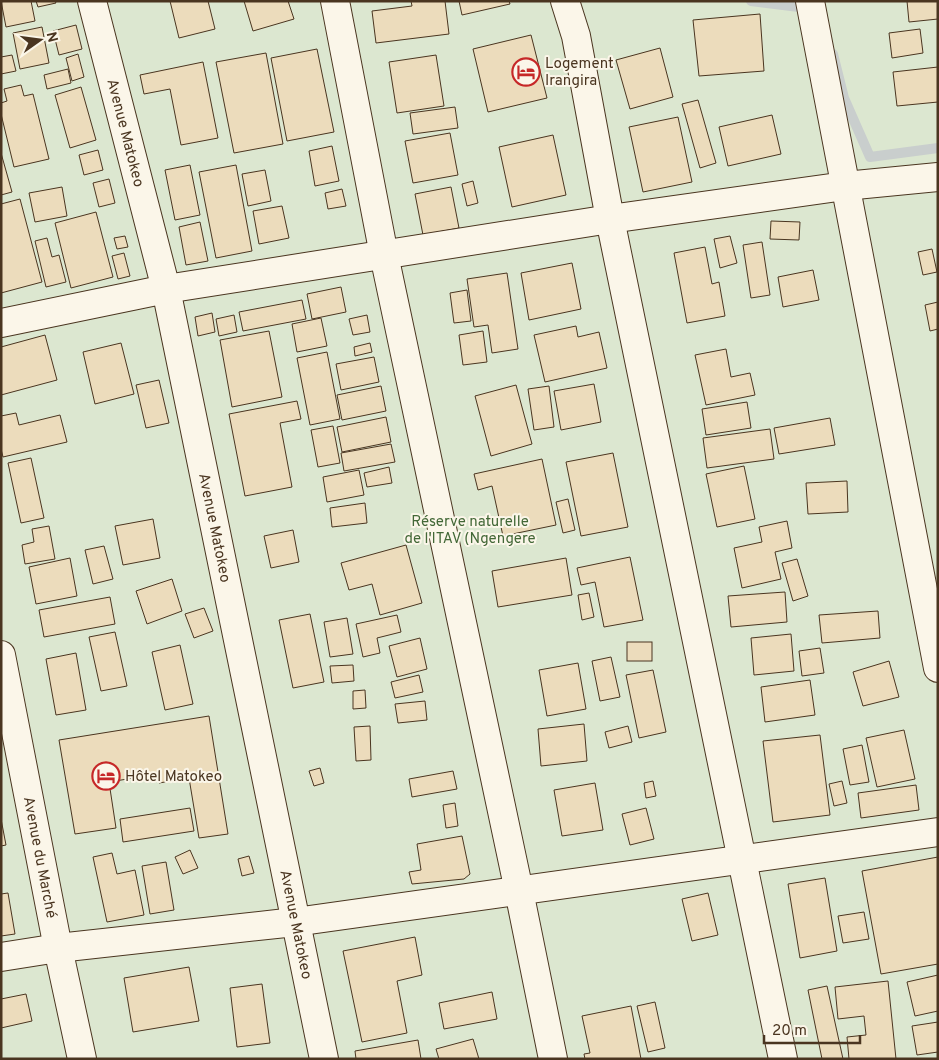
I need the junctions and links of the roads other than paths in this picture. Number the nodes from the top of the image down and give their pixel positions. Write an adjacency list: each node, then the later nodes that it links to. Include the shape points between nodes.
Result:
1 (92, 1): 9 (street, Avenue Matokeo)
2 (334, 1): 8 (street)
3 (565, 1): 7 (street, via 576,36)
4 (810, 1): 6 (street)
5 (938, 177): 6 (street)
6 (844, 186): 7 (street); 12 (street)
7 (610, 219): 8 (street); 14 (street)
8 (384, 255): 9 (street); 15 (street)
9 (166, 289): 10 (street); 16 (street, Avenue Matokeo)
10 (1, 323)
11 (1, 655): 17 (street, Avenue du Marché)
12 (938, 668)
13 (938, 832): 14 (street)
14 (740, 860): 15 (street); 22 (street)
15 (519, 891): 16 (street); 21 (street)
16 (295, 922): 17 (street); 20 (street, Avenue Matokeo)
17 (58, 948): 18 (street); 19 (street, Avenue du Marché)
18 (1, 957)
19 (82, 1059)
20 (324, 1059)
21 (553, 1059)
22 (782, 1059)

